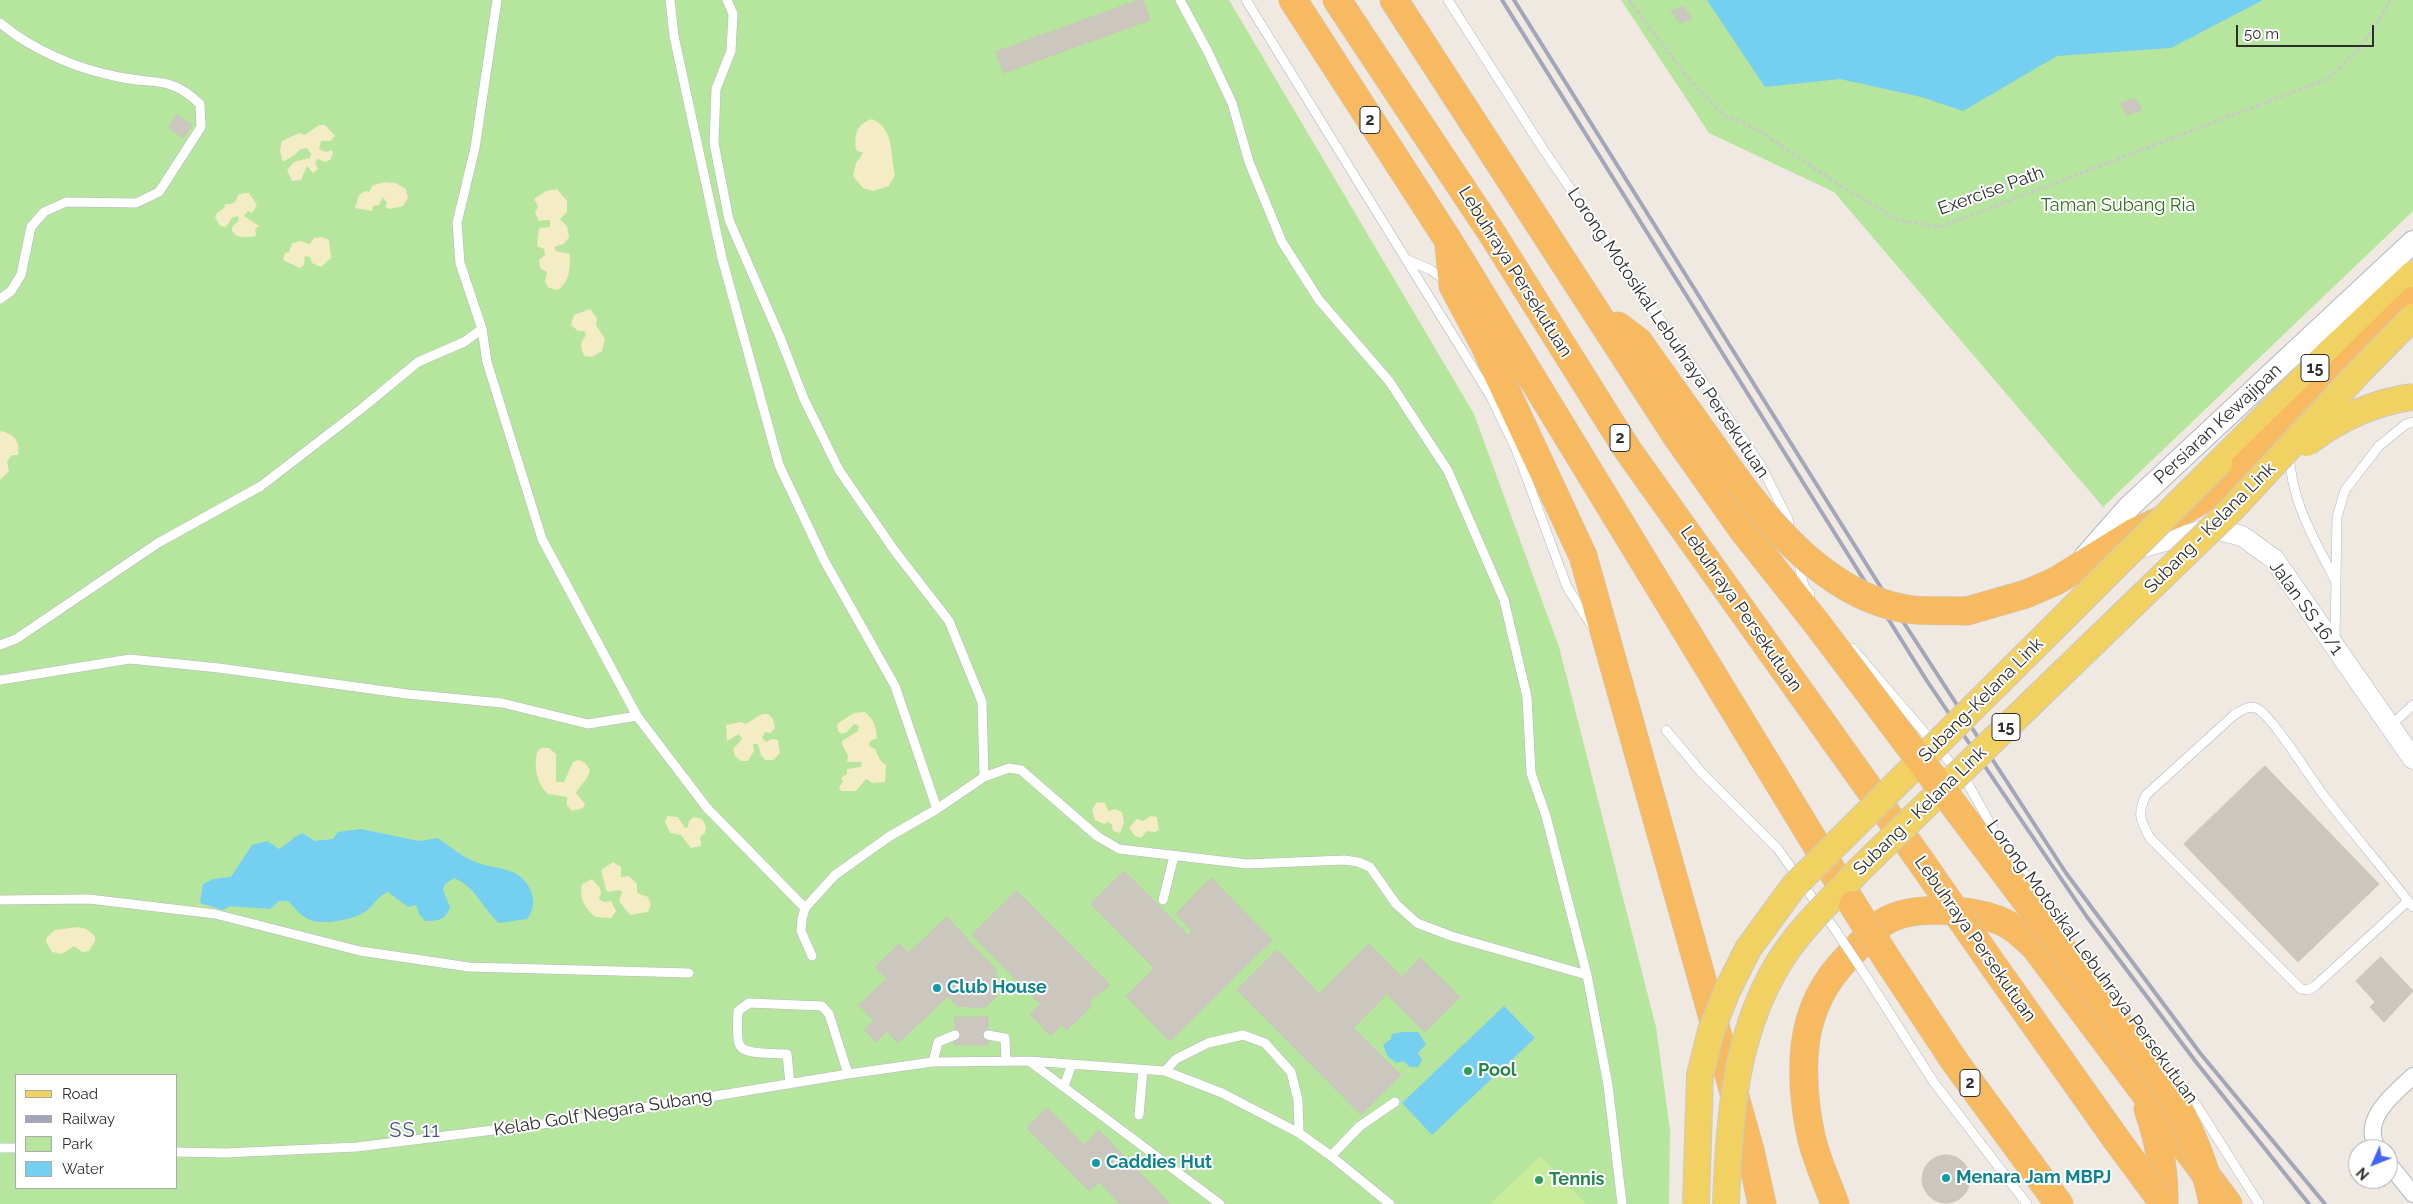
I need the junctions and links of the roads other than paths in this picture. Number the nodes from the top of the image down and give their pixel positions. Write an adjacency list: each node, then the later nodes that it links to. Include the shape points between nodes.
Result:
1 (497, 0): 20 (lane, via 475,148 457,223 460,263)
2 (670, 0): 39 (lane, via 674,36 722,258 779,465 824,560 895,686)
3 (727, 0): 38 (lane, via 732,14 731,51 716,89 714,143 730,220 804,399 839,470 894,550 949,621 982,702)
4 (1180, 0): 48 (lane, via 1232,102 1248,162 1282,242 1319,300 1389,381 1448,471 1482,546 1504,600 1518,653 1527,697 1530,773 1546,816)
5 (1246, 0): 13 (lane)
6 (1293, 0): 11 (highway, 2)
7 (1337, 0): 86 (highway, Lebuhraya Persekutuan / 2, bridge, via 1493,235 1627,449)
8 (1394, 0): 18 (highway)
9 (1448, 0): 27 (lane, Lorong Motosikal Lebuhraya Persekutuan, via 1543,149 1760,464 1788,519 1804,586)
10 (0, 23): 16 (lane, via 12,33 73,65 119,77 167,83 185,90 200,104 200,127 159,192 136,203 66,202 44,212 30,227 21,276 11,291)
11 (1448, 240): 15 (highway); 85 (highway, 2, bridge, via 1886,959 1955,1062)
12 (2413, 242): 25 (main road, Persiaran Kewajipan, via 2129,507)
13 (1408, 260): 15 (lane, via 1431,270); 29 (lane, via 1491,397 1516,449 1567,587)
14 (2413, 274): 79 (main road, Subang-Kelana Link / 15, bridge, via 2331,351 1780,903 1748,949 1711,1031 1700,1075)
15 (1453, 286): 71 (highway, via 1485,346 1583,556)
16 (0, 299)
17 (2413, 300): 22 (highway)
18 (1596, 308): 25 (highway, bridge, via 1638,341 1737,480 1789,543 1848,586 1876,601 1906,609 1967,611 2026,594); 27 (highway, via 1677,437 1742,530)
19 (2413, 317): 24 (main road, Subang - Kelana Link / 15, bridge)
20 (482, 329): 30 (lane, via 464,342 418,362 261,486 158,543 16,639); 34 (lane, via 487,362 542,539)
21 (2413, 397): 24 (main road, bridge, via 2388,402 2322,431)
22 (2301, 412): 25 (highway, via 2225,486 2186,509 2135,532); 26 (lane, via 2292,429 2290,469 2303,518)
23 (2413, 422): 26 (lane, via 2379,446 2345,490 2337,517)
24 (2233, 508): 80 (main road, Subang - Kelana Link / 15, bridge, via 1860,869 1802,932 1778,965 1756,1010 1741,1053 1731,1108)
25 (2073, 571): 31 (street, Jalan SS 16/1, via 2157,542 2210,528 2242,536 2274,559)
26 (2336, 583): 31 (lane)
27 (1816, 613): 87 (highway, bridge, via 2164,1085 2184,1117 2207,1174)
28 (1842, 637): 45 (lane, Lorong Motosikal Lebuhraya Persekutuan, via 1967,782 1997,836)
29 (1602, 640)
30 (0, 646)
31 (2335, 648): 35 (street, Jalan SS 16/1)
32 (0, 680): 34 (lane, via 130,659 502,703 588,724)
33 (2413, 706): 35 (lane)
34 (637, 716): 44 (lane, via 707,808)
35 (2390, 726): 37 (street, Jalan SS 16/1)
36 (1666, 730): 84 (lane, bridge, via 1701,772 1778,850 1836,931 1933,1081)
37 (2413, 758)
38 (984, 777): 39 (lane); 40 (lane, via 1009,768 1021,770 1098,836 1119,849)
39 (937, 809): 44 (lane, via 890,836 835,875)
40 (1174, 856): 42 (lane); 48 (lane, via 1247,864 1358,862 1370,867 1396,904 1417,922 1451,936)
41 (0, 900): 47 (lane, via 89,899 215,914 360,951 468,967)
42 (1163, 900)
43 (2411, 904): 43 (lane, via 2315,986 2308,990 2300,989 2150,838 2141,822 2140,808 2146,794 2234,715 2252,707 2272,723 2325,797)
44 (805, 908): 46 (lane, via 800,925)
45 (2075, 943)
46 (812, 956)
47 (689, 974)
48 (1587, 975): 78 (lane, via 1608,1085)
49 (2072, 998): 50 (lane); 53 (highway); 83 (highway, via 2035,947 2006,924 1972,912 1911,913 1884,922 1835,970 1821,991 1805,1046 1805,1089 1811,1137)
50 (2118, 1002)
51 (955, 1035): 56 (lane, via 938,1042)
52 (988, 1035): 54 (lane, via 1005,1038)
53 (2114, 1055): 86 (highway, via 2146,1102 2164,1166); 88 (highway)
54 (1006, 1061): 55 (lane, Kelab Golf Negara Subang); 56 (lane, Kelab Golf Negara Subang)
55 (1029, 1061): 57 (lane, Kelab Golf Negara Subang); 64 (lane)
56 (933, 1062): 61 (lane, Kelab Golf Negara Subang)
57 (1072, 1064): 59 (lane, Kelab Golf Negara Subang); 64 (lane)
58 (2166, 1066): 89 (lane, Lorong Motosikal Lebuhraya Persekutuan, via 2196,1106)
59 (1143, 1070): 60 (lane, Kelab Golf Negara Subang); 66 (lane)
60 (1165, 1071): 67 (lane, Kelab Golf Negara Subang, via 1222,1093); 67 (lane, via 1176,1059 1208,1043 1243,1035 1265,1043 1291,1072 1298,1100)
61 (848, 1074): 63 (lane, Kelab Golf Negara Subang); 63 (lane, via 829,1014 822,1006 743,1005 738,1010 739,1044 750,1052 787,1054)
62 (2413, 1076): 68 (street, via 2376,1114 2373,1127)
63 (790, 1084): 72 (lane, Kelab Golf Negara Subang, via 558,1122 357,1147)
64 (1064, 1086): 76 (lane)
65 (1395, 1102): 73 (lane, via 1360,1126)
66 (1139, 1115)
67 (1299, 1133): 73 (lane, Kelab Golf Negara Subang)
68 (2376, 1139)
69 (0, 1148): 70 (lane)
70 (15, 1148)
71 (1750, 1150): 81 (highway); 82 (highway)
72 (178, 1152)
73 (1331, 1156): 77 (lane, Kelab Golf Negara Subang)
74 (2398, 1175): 75 (street)
75 (2413, 1194)
76 (1220, 1204)
77 (1390, 1204)
78 (1622, 1204)
79 (1696, 1204)
80 (1726, 1204)
81 (1747, 1204)
82 (1762, 1204)
83 (1835, 1204)
84 (2027, 1204)
85 (2059, 1204)
86 (2164, 1204)
87 (2213, 1204)
88 (2228, 1204)
89 (2259, 1204)

